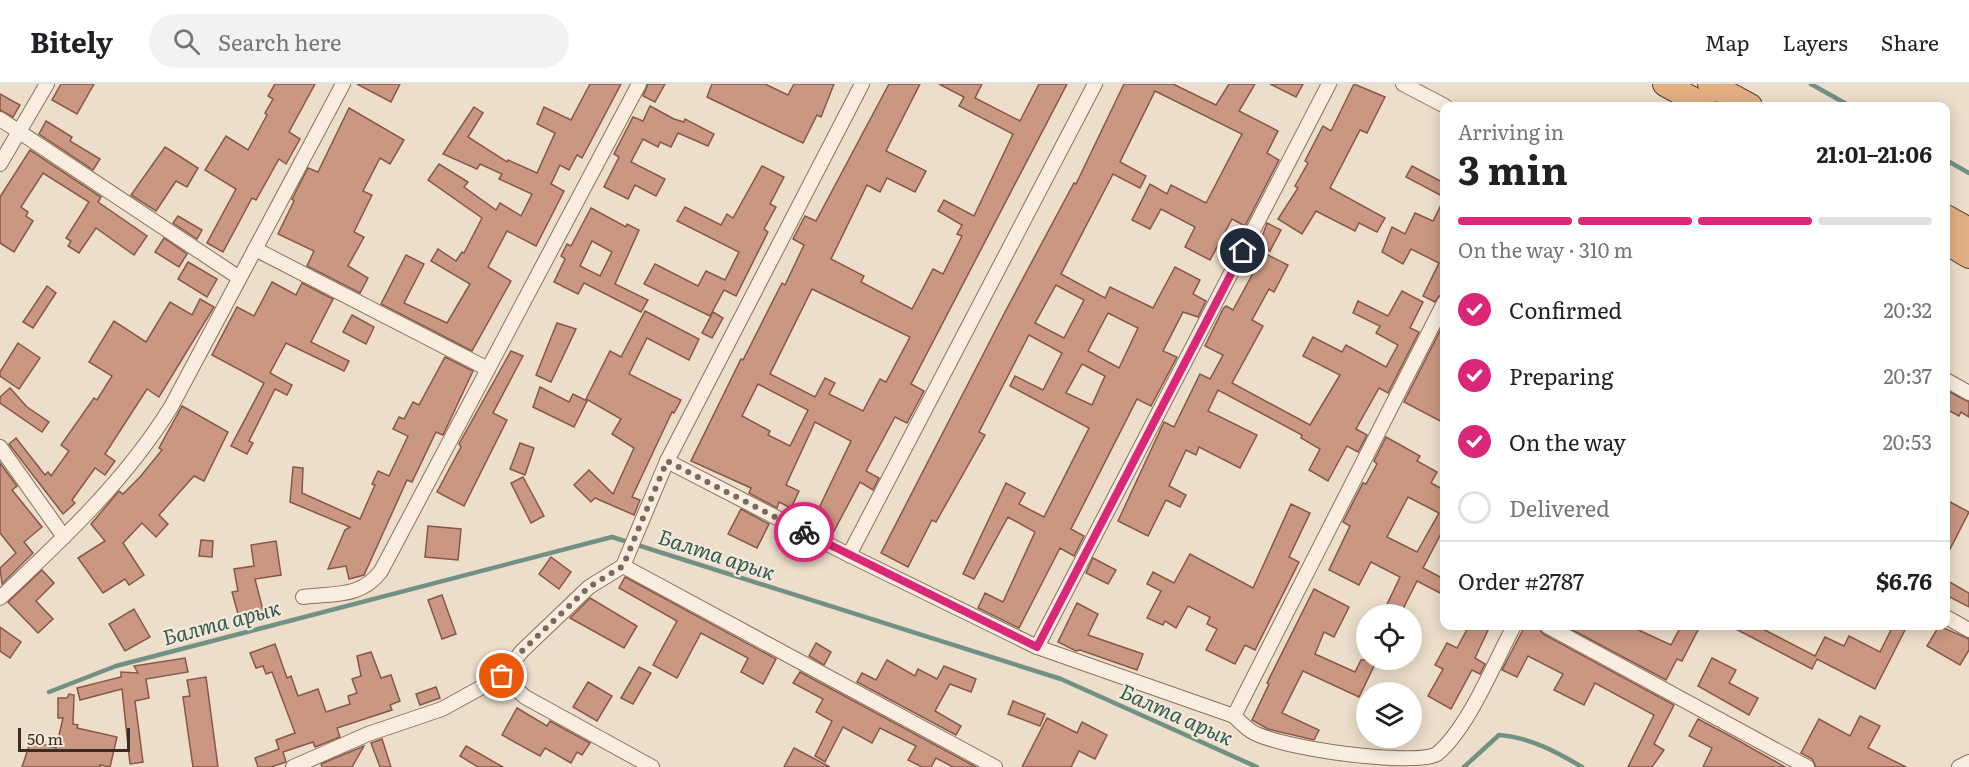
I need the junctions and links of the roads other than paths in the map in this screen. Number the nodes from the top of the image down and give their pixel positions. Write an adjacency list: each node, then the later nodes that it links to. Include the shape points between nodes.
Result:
1 (47, 84): 14 (street)
2 (344, 84): 19 (street)
3 (639, 84): 23 (street)
4 (862, 84): 27 (street)
5 (1095, 84): 29 (street)
6 (1329, 84): 37 (street)
7 (1403, 84): 12 (street)
8 (1665, 84): 10 (highway)
9 (1710, 84): 11 (highway)
10 (1698, 102)
11 (1743, 102)
12 (1440, 103)
13 (0, 118): 14 (street)
14 (20, 130): 15 (street); 21 (street)
15 (0, 164)
16 (1950, 219): 17 (highway)
17 (1969, 230)
18 (1950, 244): 20 (highway)
19 (255, 249): 21 (street); 23 (street)
20 (1969, 256)
21 (238, 277): 28 (street, via 150,441)
22 (1440, 311): 39 (street)
23 (488, 369): 31 (street, via 371,585)
24 (1950, 382): 25 (street)
25 (1969, 393)
26 (0, 447): 28 (street)
27 (667, 461): 29 (street); 30 (street)
28 (64, 537): 32 (street)
29 (849, 555): 37 (street)
30 (623, 566): 38 (street, via 589,587 522,651); 44 (street)
31 (303, 597)
32 (0, 598)
33 (1950, 618): 36 (street)
34 (1512, 630): 39 (street, via 1457,734 1435,756 1389,762 1327,753 1251,732)
35 (1554, 630): 45 (street)
36 (1969, 630)
37 (1037, 647): 39 (street)
38 (502, 676): 41 (street, via 442,709 368,734); 43 (street, via 525,697)
39 (1234, 716)
40 (1969, 762): 46 (street)
41 (308, 763): 42 (street)
42 (293, 767)
43 (651, 767)
44 (995, 767)
45 (1808, 767)
46 (1959, 767)

